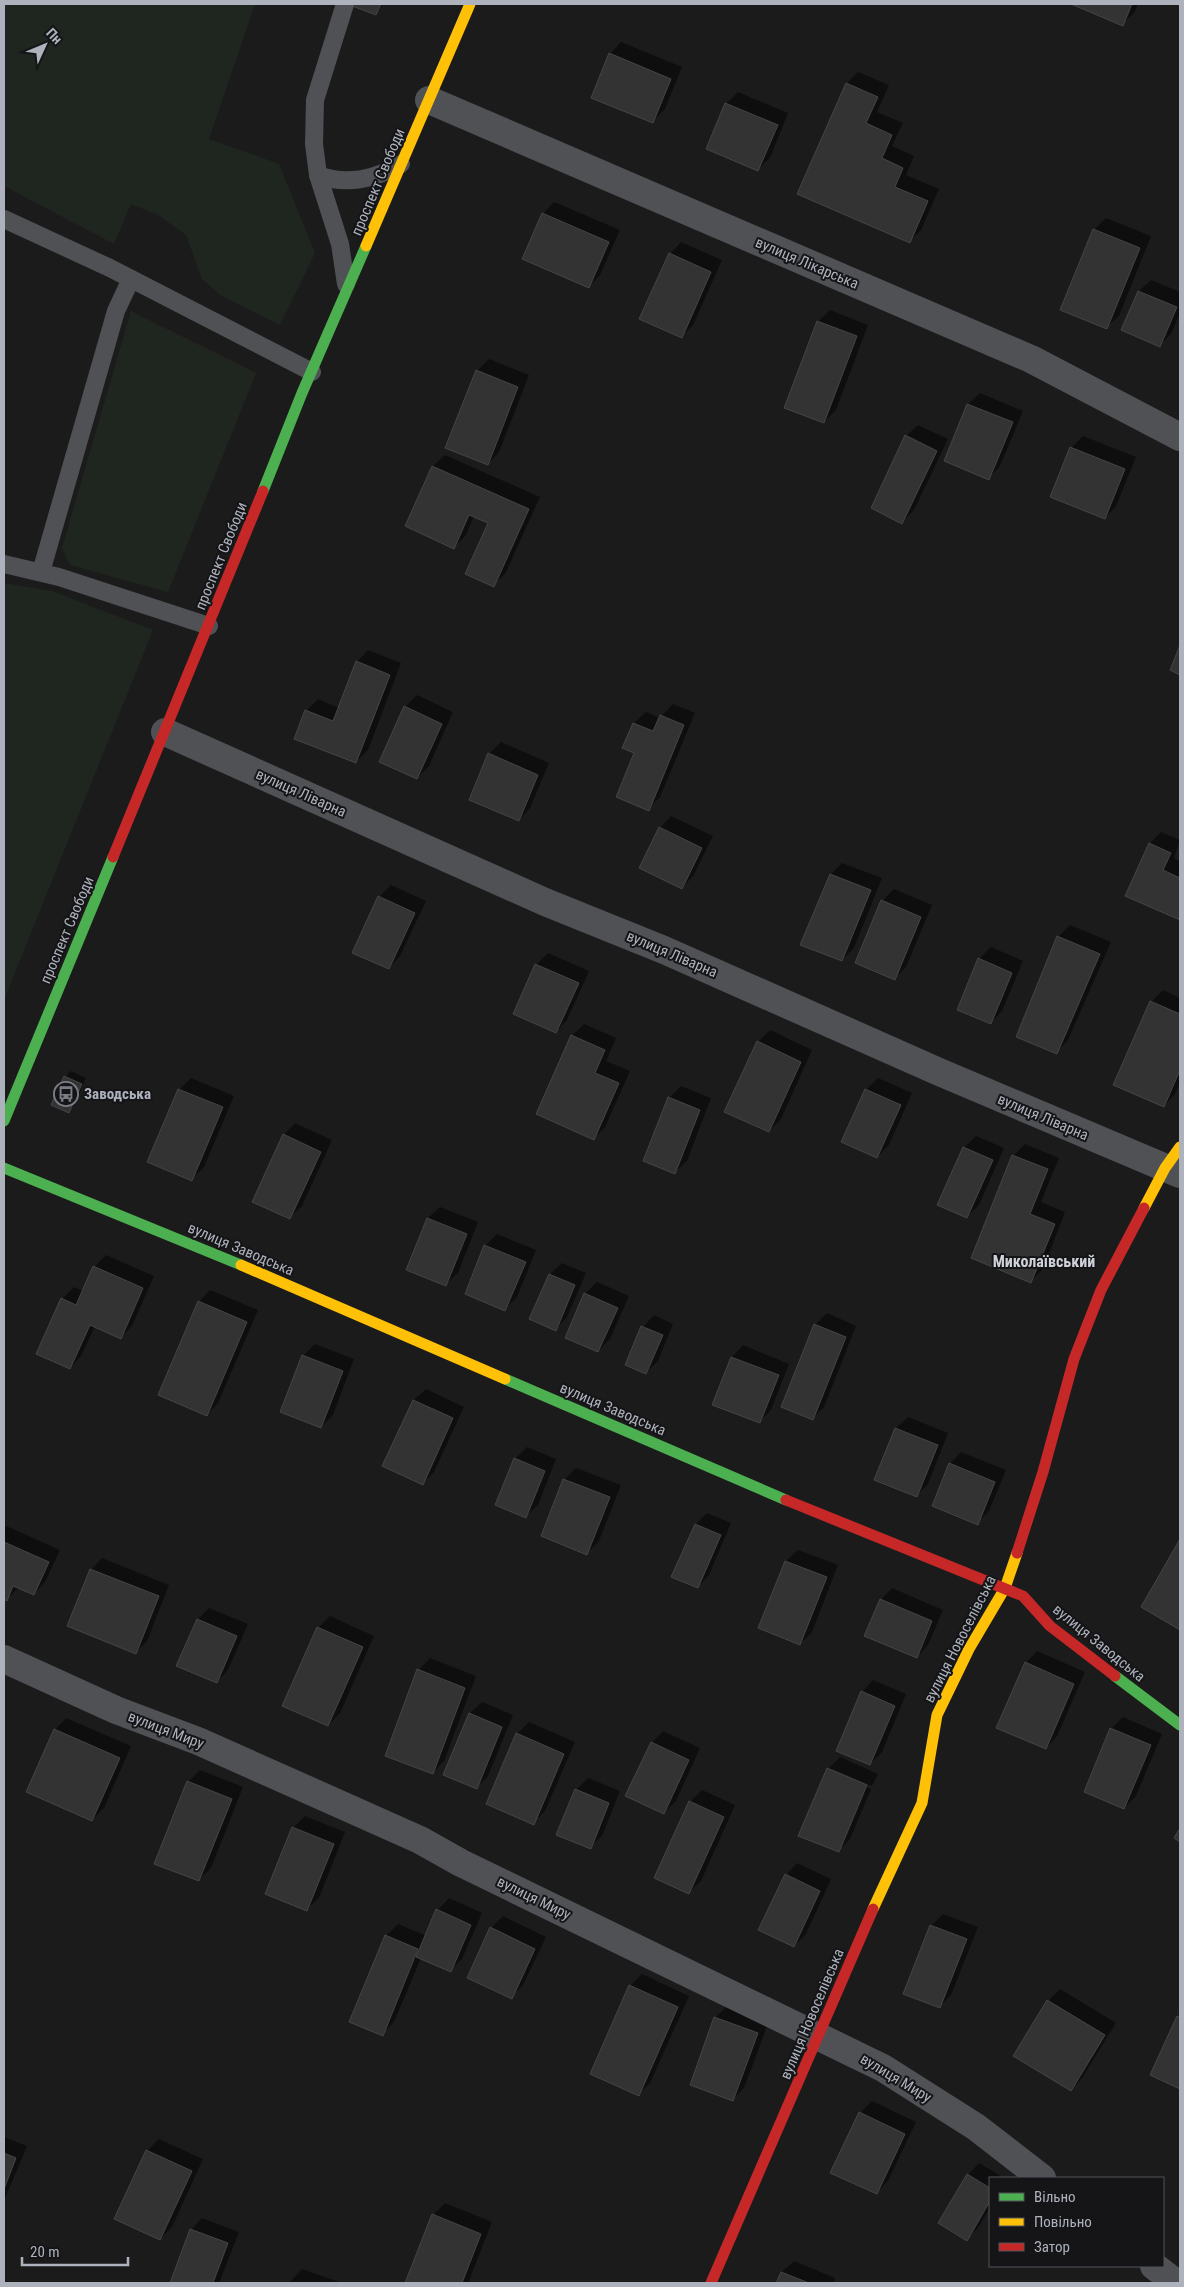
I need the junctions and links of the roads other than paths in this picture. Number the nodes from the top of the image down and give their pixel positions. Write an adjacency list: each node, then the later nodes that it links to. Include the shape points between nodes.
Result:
1 (346, 4): 5 (lane, via 315,100 314,144)
2 (470, 4): 3 (street, проспект Свободи)
3 (429, 100): 4 (street, проспект Свободи); 10 (street, вулиця Лікарська, via 1030,359)
4 (402, 164): 5 (lane, via 379,176 355,181 332,180); 8 (street, проспект Свободи)
5 (318, 175): 8 (lane, via 340,244)
6 (4, 219): 7 (lane)
7 (131, 279): 9 (lane); 12 (lane, via 116,311)
8 (346, 293): 9 (street, проспект Свободи)
9 (312, 372): 13 (street, проспект Свободи)
10 (1180, 437)
11 (4, 564): 12 (lane)
12 (41, 572): 13 (lane)
13 (209, 626): 14 (street, проспект Свободи)
14 (165, 732): 15 (street, проспект Свободи); 16 (street, вулиця Ліварна, via 545,902 664,950 937,1071)
15 (5, 1112)
16 (1175, 1163): 18 (street, вулиця Новоселівська, via 1101,1290 1074,1359 1043,1472)
17 (4, 1168): 18 (street, вулиця Заводська, via 218,1255 799,1506)
18 (1005, 1588): 20 (street, вулиця Заводська, via 1023,1596 1050,1626); 21 (street, вулиця Новоселівська, via 969,1649 937,1715 922,1804 885,1880)
19 (4, 1659): 21 (street, вулиця Миру, via 420,1840)
20 (1180, 1725)
21 (819, 2036): 22 (street, вулиця Миру, via 883,2068 976,2127); 24 (street, вулиця Новоселівська)
22 (1041, 2177)
23 (1155, 2267): 25 (street)
24 (711, 2283)
25 (1176, 2283)

